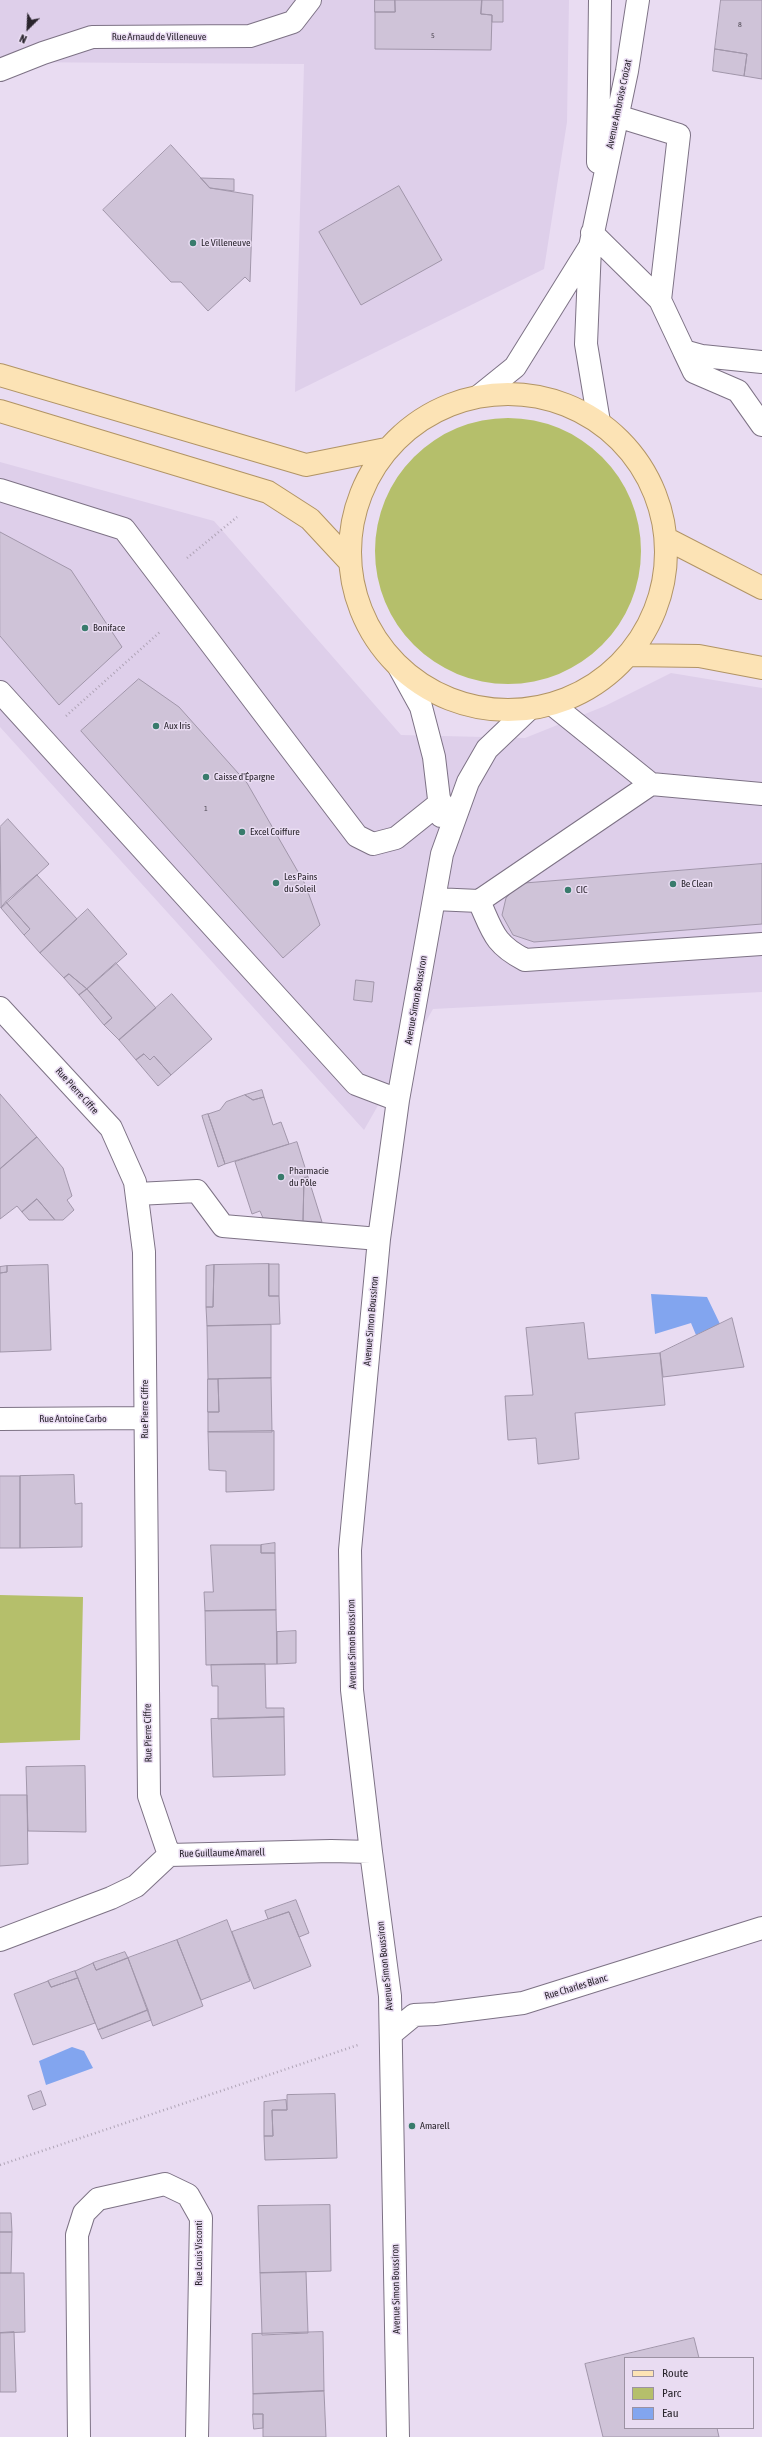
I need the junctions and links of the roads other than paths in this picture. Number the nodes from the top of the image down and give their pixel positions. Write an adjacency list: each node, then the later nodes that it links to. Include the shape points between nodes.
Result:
1 (310, 0): 4 (street, Rue Arnaud de Villeneuve, via 293,22 250,36 92,37)
2 (600, 0): 6 (street, Avenue Ambroise Croizat)
3 (638, 0): 5 (street, Avenue Ambroise Croizat)
4 (0, 70)
5 (617, 116): 6 (street, Avenue Ambroise Croizat); 8 (street, via 679,135)
6 (597, 207): 7 (street, Avenue Ambroise Croizat)
7 (591, 240): 8 (street); 12 (street, Avenue Ambroise Croizat, via 515,367); 14 (street, Avenue Ambroise Croizat, via 586,344)
8 (660, 300): 9 (street)
9 (684, 351): 10 (street, via 702,356); 15 (street, via 694,372 738,391)
10 (762, 362)
11 (0, 375): 16 (main road, via 306,465)
12 (479, 396): 14 (main road, via 521,394 562,402); 16 (main road, via 428,414)
13 (0, 411): 19 (main road, via 268,492 310,519)
14 (599, 422): 18 (main road, via 633,454 657,494)
15 (762, 425)
16 (386, 450): 19 (main road, via 365,483 356,508 352,521)
17 (0, 490): 29 (street, via 124,529 357,836 373,844 396,838)
18 (667, 539): 20 (main road); 21 (main road, via 665,581 654,614)
19 (349, 561): 22 (main road, via 356,600 373,636)
20 (762, 588)
21 (629, 655): 23 (main road, via 700,656); 25 (main road, via 601,681)
22 (399, 667): 26 (main road, via 437,694 482,709); 29 (street, via 421,707 434,757)
23 (762, 668)
24 (0, 692): 35 (street, via 356,1084)
25 (553, 705): 26 (main road); 27 (street)
26 (529, 709): 30 (street, via 487,749 479,762 468,782)
27 (651, 784): 28 (street); 32 (street)
28 (762, 794)
29 (441, 802): 30 (street)
30 (442, 854): 31 (street, Avenue Simon Boussiron)
31 (434, 899): 32 (street); 35 (street, Avenue Simon Boussiron)
32 (480, 902): 33 (street, via 496,939 525,960)
33 (762, 944)
34 (3, 1017): 36 (street, Rue Pierre Ciffre, via 111,1128 135,1182)
35 (398, 1100): 37 (street, Avenue Simon Boussiron)
36 (137, 1194): 37 (street, via 197,1191 223,1226); 38 (street, Rue Pierre Ciffre, via 144,1252)
37 (379, 1239): 40 (street, Avenue Simon Boussiron, via 350,1550 352,1690)
38 (145, 1418): 39 (street, Rue Antoine Carbo); 41 (street, Rue Pierre Ciffre, via 149,1796)
39 (0, 1419)
40 (370, 1852): 41 (street, Rue Guillaume Amarell); 44 (street, Avenue Simon Boussiron, via 390,1996)
41 (169, 1855): 43 (street, Rue Guillaume Amarell, via 136,1886)
42 (762, 1928): 44 (street, Rue Charles Blanc, via 524,2003 414,2015)
43 (0, 1940)
44 (391, 2034): 47 (street, Avenue Simon Boussiron)
45 (79, 2437): 46 (street, Rue Louis Visconti, via 77,2235 84,2213 98,2199 165,2184 188,2194 200,2218)
46 (197, 2437)
47 (398, 2437)

